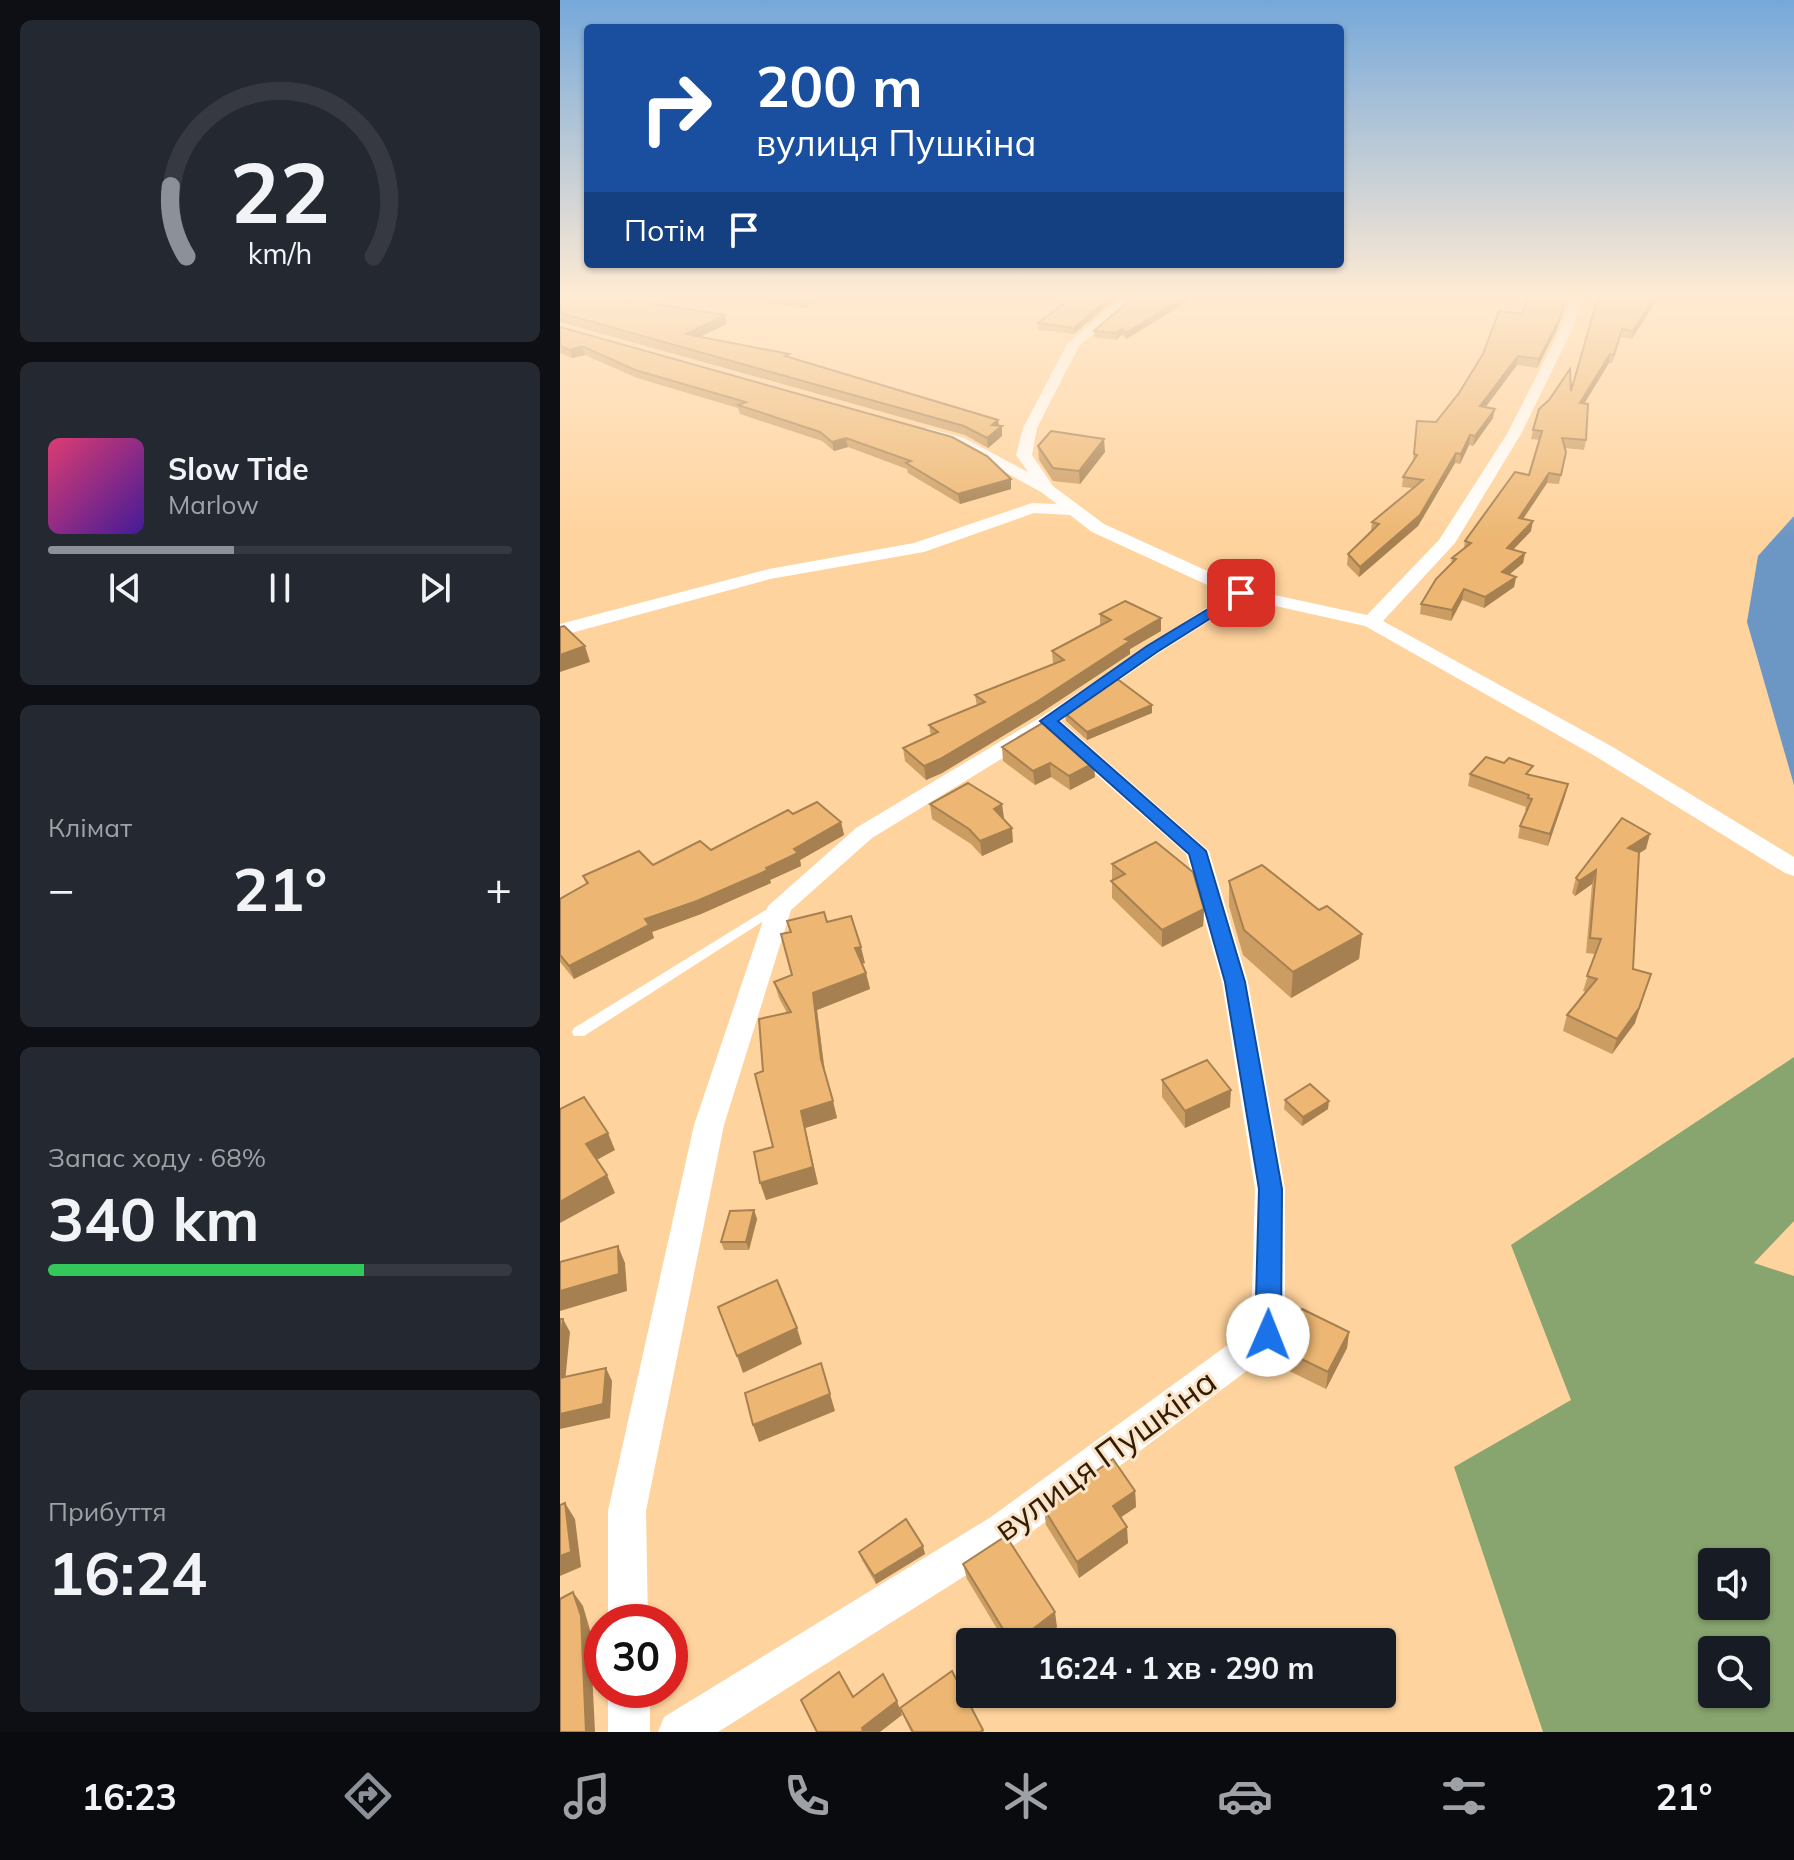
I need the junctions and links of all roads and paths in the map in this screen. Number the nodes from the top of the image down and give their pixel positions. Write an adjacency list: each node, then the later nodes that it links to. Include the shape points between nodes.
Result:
1 (1058, 375): 4 (street, via 1030,428 1024,455)
2 (1544, 375): 7 (street, via 1446,543)
3 (915, 429): 4 (street, via 959,441)
4 (1047, 489): 5 (street)
5 (1074, 510): 6 (street, via 1098,528); 8 (street, via 1032,508 918,548 769,574)
6 (1241, 593): 7 (street); 9 (street)
7 (1371, 622): 10 (street, via 1603,751)
8 (560, 630)
9 (1048, 721): 11 (street, via 864,833); 16 (street, вулиця Пушкіна, via 1197,851 1235,982 1270,1189 1268,1335 1004,1530)
10 (1794, 868)
11 (780, 906): 12 (lane); 13 (street, via 709,1125 627,1511)
12 (579, 1032)
13 (628, 1604)
14 (629, 1708): 15 (street)
15 (629, 1732)
16 (679, 1732)

